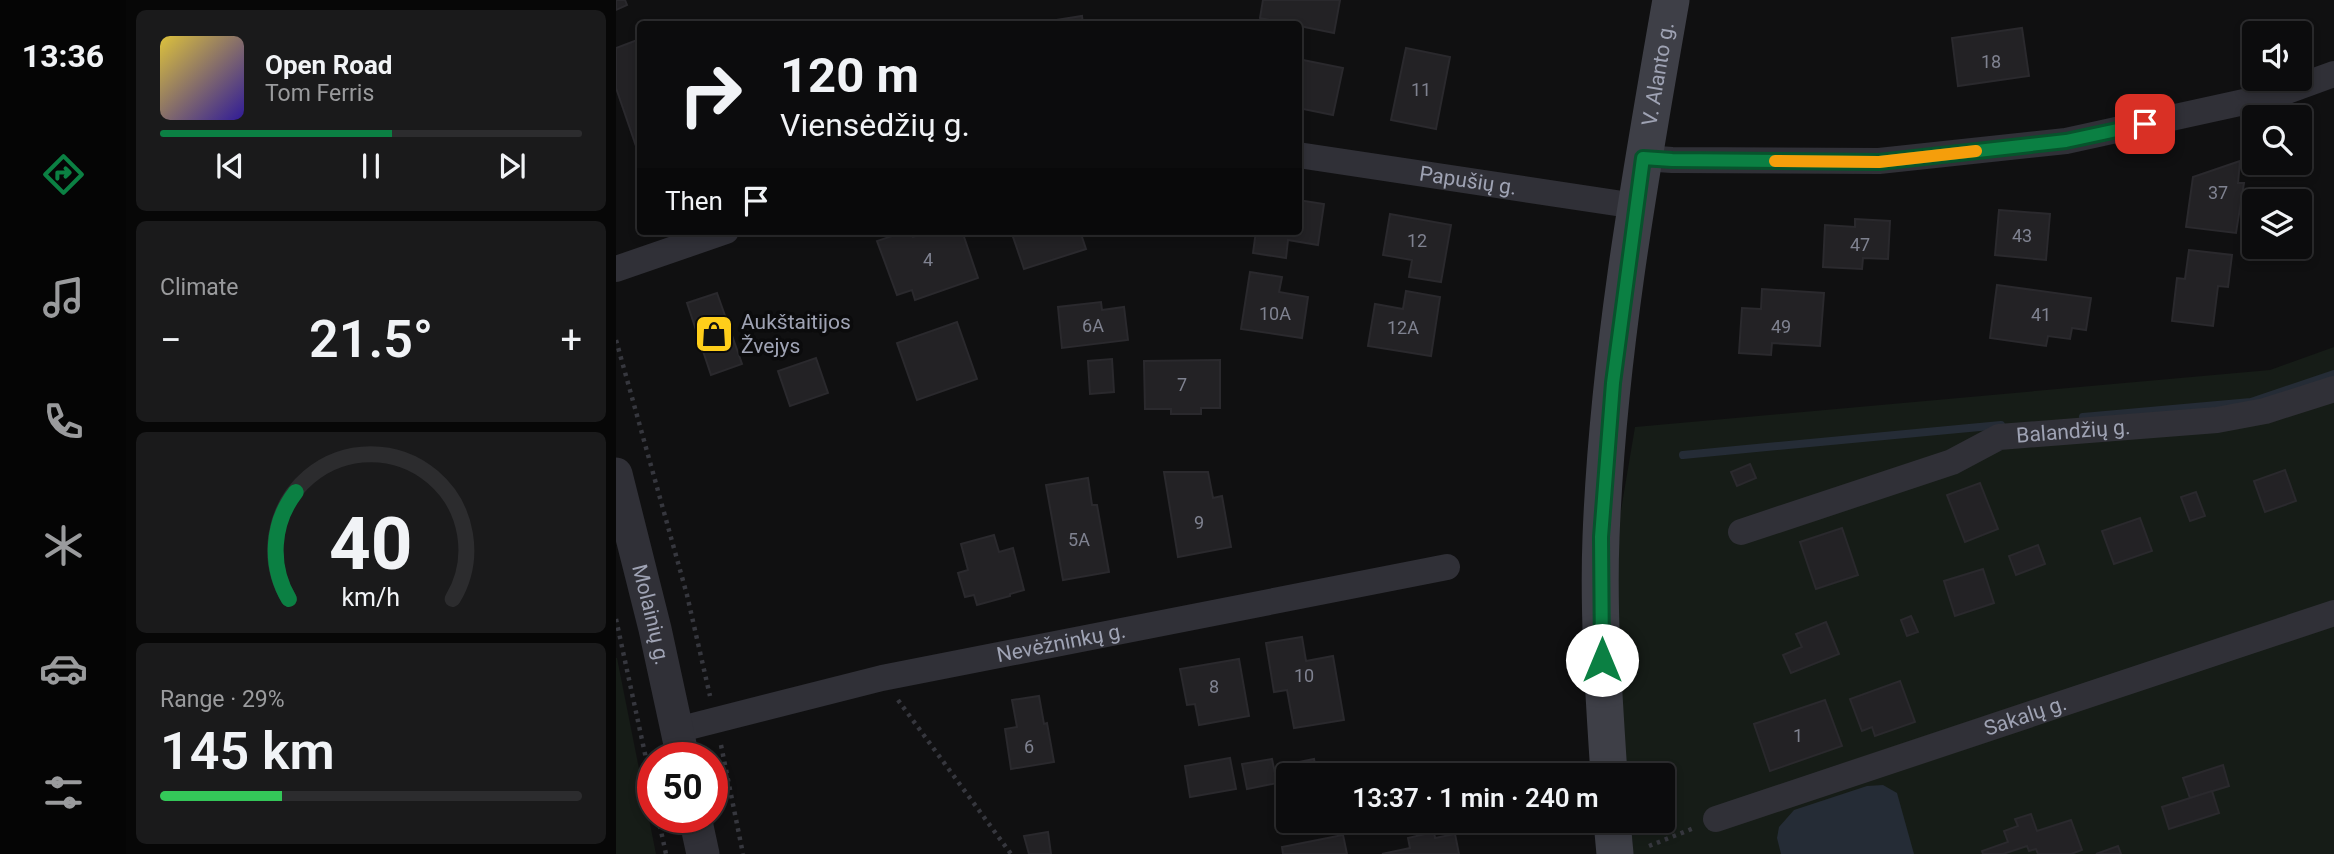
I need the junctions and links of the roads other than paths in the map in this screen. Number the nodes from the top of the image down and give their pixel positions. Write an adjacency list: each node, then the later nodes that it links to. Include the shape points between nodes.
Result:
1 (1671, 0): 4 (main road, V. Alanto g.)
2 (2334, 74): 4 (street, via 2276,94 2066,141 1879,162)
3 (1302, 156): 5 (street, Papušių g.)
4 (1643, 158): 5 (main road, V. Alanto g.)
5 (1636, 206): 15 (main road, V. Alanto g., via 1613,383 1601,537)
6 (714, 235): 7 (street)
7 (616, 269)
8 (2334, 389): 10 (street, Balandžių g., via 2265,411 2217,420 2000,437 1952,462)
9 (616, 474): 13 (street, Molainių g.)
10 (1741, 532)
11 (1447, 567): 14 (street, Nevėžninkų g., via 882,678 716,720)
12 (2334, 613): 16 (street, Sakalų g.)
13 (680, 742)
14 (683, 742)
15 (1608, 763)
16 (1716, 819)
17 (698, 833): 20 (street)
18 (1620, 833): 19 (main road)
19 (1632, 850)
20 (703, 854)

